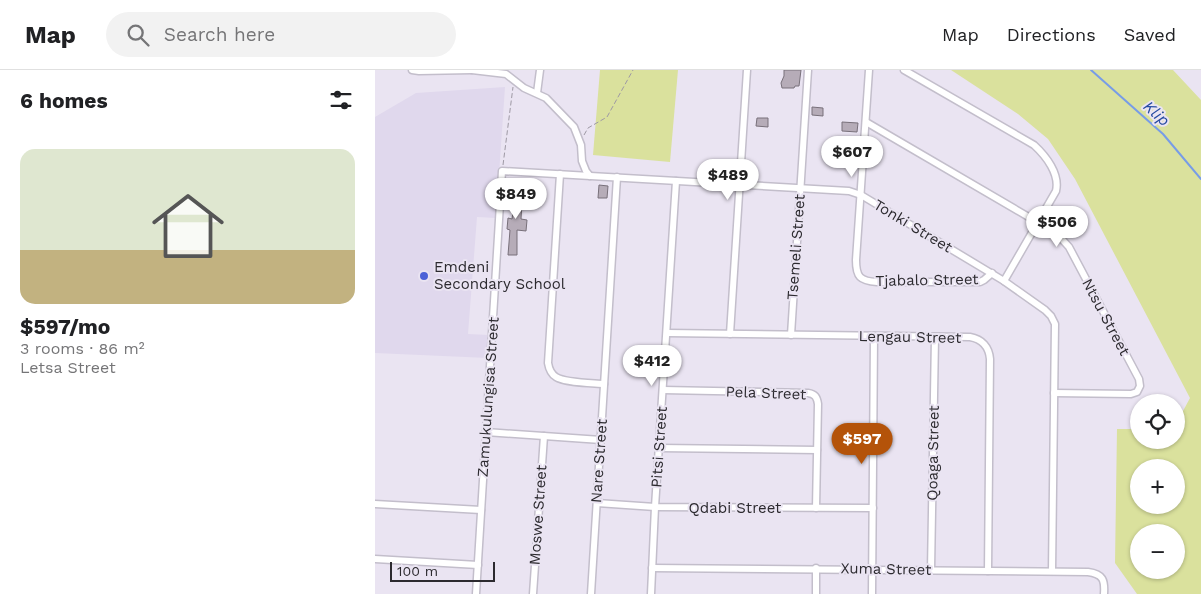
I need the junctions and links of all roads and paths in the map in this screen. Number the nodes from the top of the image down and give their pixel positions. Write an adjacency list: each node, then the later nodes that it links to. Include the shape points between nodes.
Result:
1 (412, 70): 2 (street)
2 (472, 70): 9 (street, via 506,74)
3 (540, 70): 10 (street)
4 (633, 70): 12 (path, via 607,118 588,128)
5 (747, 70): 18 (street)
6 (808, 70): 19 (street, Tsemeli Street)
7 (869, 70): 11 (street, Tjabalo Street)
8 (904, 70): 21 (street, via 1030,143 1043,154 1055,174 1057,188)
9 (513, 79): 10 (street); 13 (path)
10 (537, 93): 12 (street, via 570,122)
11 (866, 122): 20 (street, Tjabalo Street); 21 (street, Ntsu Street)
12 (579, 140): 15 (street, via 582,161)
13 (502, 171): 14 (street, Tonki Street); 32 (street, Zamukulungisa Street)
14 (560, 174): 15 (street, Tonki Street); 29 (street, via 549,369 561,380)
15 (590, 176): 16 (street, Tonki Street)
16 (617, 177): 17 (street, Tonki Street); 29 (street, Nare Street)
17 (676, 181): 18 (street, Tonki Street); 24 (street, Pitsi Street)
18 (740, 184): 19 (street, Tonki Street); 25 (street)
19 (800, 188): 20 (street, Tonki Street, via 849,191); 26 (street, Tsemeli Street)
20 (861, 195): 22 (street, Tonki Street); 22 (street, Tjabalo Street, via 856,265 863,280 980,282)
21 (1038, 222): 23 (street); 31 (street, Ntsu Street, via 1069,247 1140,384 1137,392 1131,394)
22 (992, 273): 23 (street, Tonki Street)
23 (1004, 281): 31 (street, Tonki Street, via 1045,310 1054,321)
24 (667, 333): 25 (street, Lengau Street); 30 (street, Pitsi Street)
25 (730, 334): 26 (street, Lengau Street)
26 (791, 335): 27 (street, Lengau Street)
27 (874, 336): 28 (street, Lengau Street); 41 (street)
28 (935, 337): 48 (street, Qoaga Street); 49 (street, Lengau Street, via 975,338 985,345 989,353)
29 (604, 384): 34 (street, Nare Street)
30 (663, 390): 35 (street, Pitsi Street); 36 (street, Pela Street, via 813,394 817,399)
31 (1054, 393): 50 (street, Tonki Street)
32 (486, 432): 33 (street); 42 (street, Zamukulungisa Street)
33 (543, 436): 34 (street); 52 (street, Moswe Street)
34 (601, 440): 37 (street, Nare Street)
35 (659, 448): 36 (street); 39 (street, Pitsi Street)
36 (817, 450): 40 (street, Pela Street)
37 (597, 503): 39 (street, Qdabi Street); 53 (street, Nare Street)
38 (375, 504): 42 (street)
39 (655, 507): 40 (street, Qdabi Street); 45 (street, Pitsi Street)
40 (816, 508): 41 (street, Qdabi Street)
41 (873, 508): 47 (street)
42 (481, 510): 44 (street, Zamukulungisa Street)
43 (375, 559): 44 (street)
44 (478, 565): 51 (street, Zamukulungisa Street)
45 (652, 568): 46 (street, Xuma Street); 54 (street, Pitsi Street)
46 (816, 568): 47 (street, Xuma Street); 55 (street)
47 (872, 569): 48 (street, Xuma Street); 56 (street)
48 (931, 570): 49 (street, Xuma Street)
49 (988, 571): 50 (street, Xuma Street)
50 (1052, 571): 57 (street, Xuma Street, via 1097,574 1103,581)
51 (476, 594)
52 (533, 594)
53 (591, 594)
54 (651, 594)
55 (815, 594)
56 (872, 594)
57 (1104, 594)

